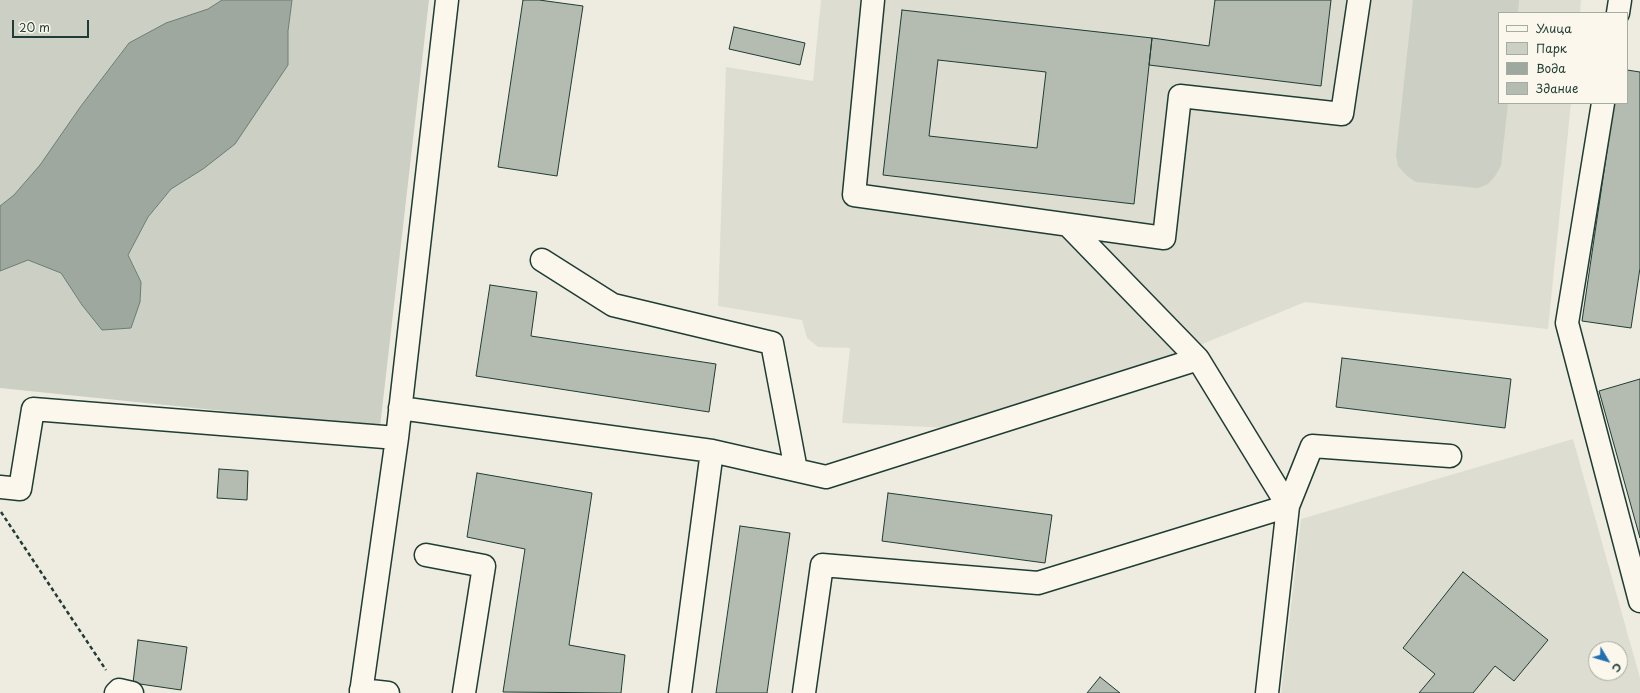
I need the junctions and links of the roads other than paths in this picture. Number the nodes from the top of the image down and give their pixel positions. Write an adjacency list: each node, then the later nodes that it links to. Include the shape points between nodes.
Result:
1 (447, 0): 10 (lane)
2 (874, 0): 7 (lane, via 854,195)
3 (1359, 0): 7 (lane, via 1342,114 1180,96 1164,238)
4 (1620, 0): 5 (lane)
5 (1618, 12)
6 (1603, 104): 18 (lane, via 1567,323)
7 (1068, 225): 9 (lane)
8 (542, 260): 14 (lane, via 613,305 772,343)
9 (1198, 359): 14 (lane, via 826,477); 16 (lane)
10 (400, 408): 11 (lane); 12 (lane)
11 (397, 438): 15 (lane, via 33,409 20,489); 19 (lane)
12 (712, 451): 14 (lane); 22 (lane)
13 (1450, 456): 16 (lane, via 1312,446)
14 (796, 470)
15 (0, 487)
16 (1288, 506): 23 (lane, via 1038,583 822,565); 24 (lane)
17 (426, 555): 21 (lane, via 484,566)
18 (1640, 601)
19 (361, 691): 20 (lane)
20 (388, 693)
21 (464, 693)
22 (680, 693)
23 (804, 693)
24 (1267, 693)

